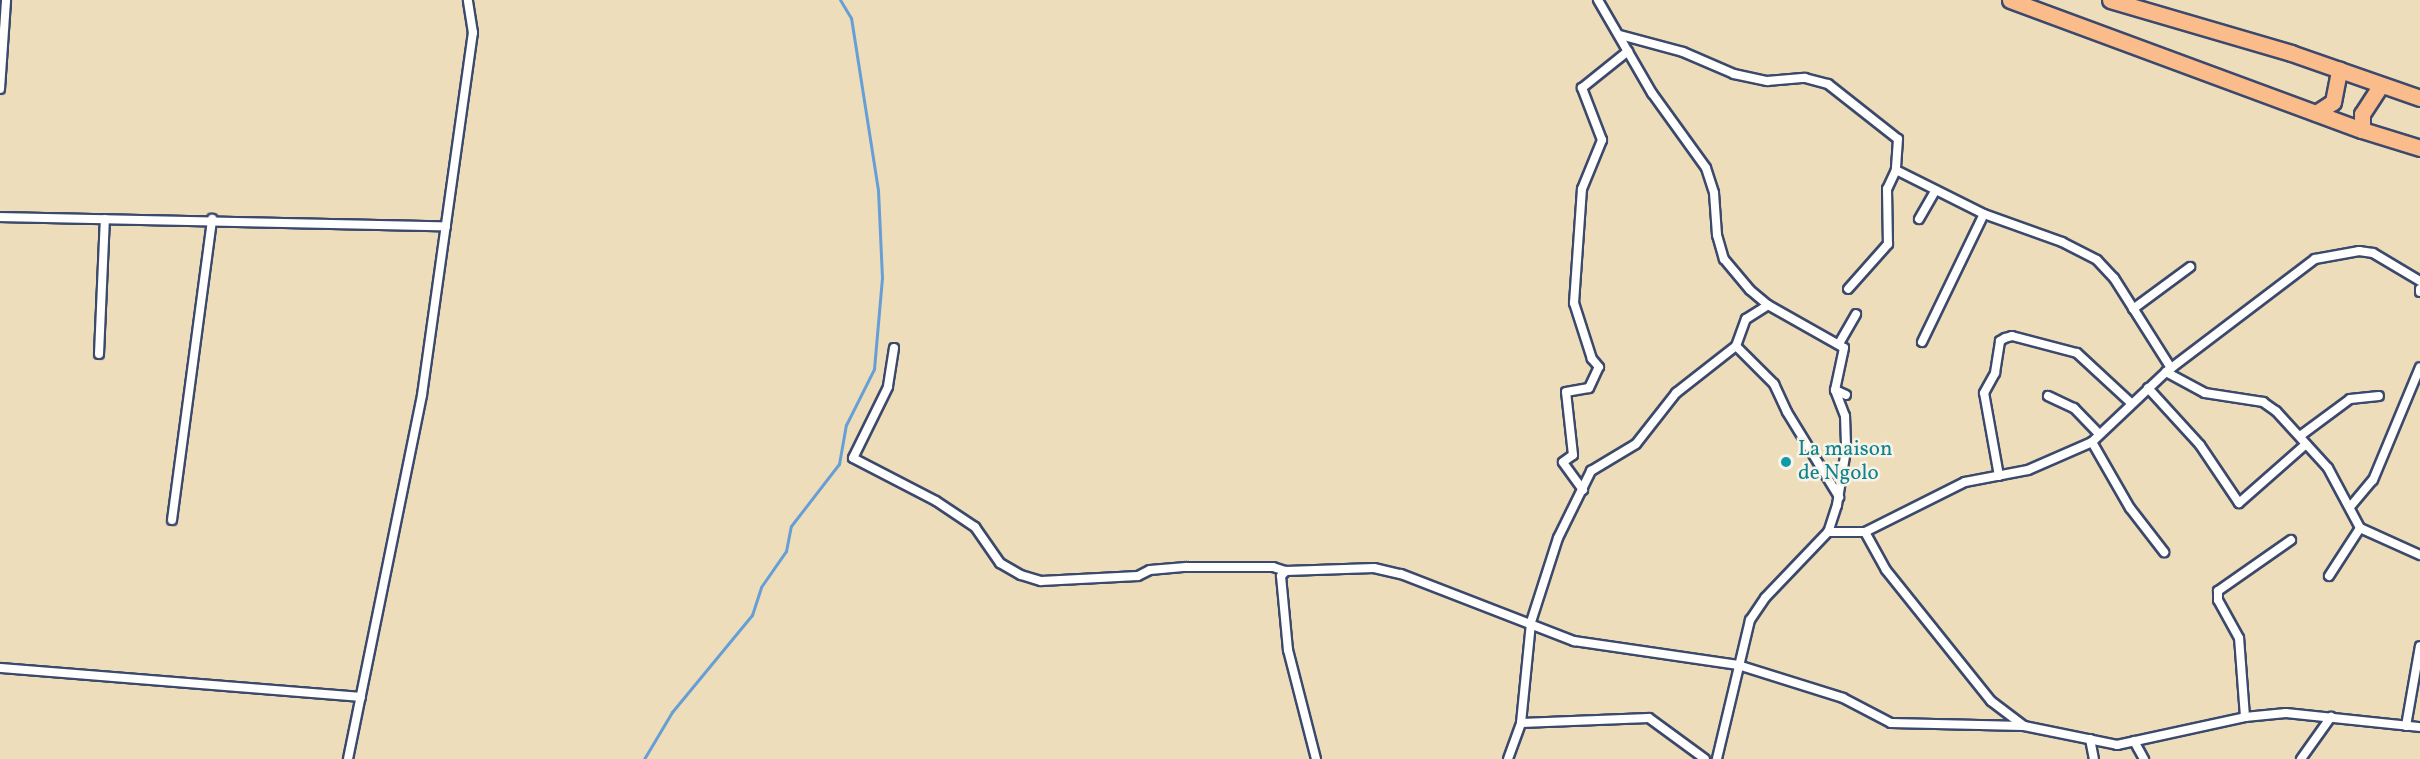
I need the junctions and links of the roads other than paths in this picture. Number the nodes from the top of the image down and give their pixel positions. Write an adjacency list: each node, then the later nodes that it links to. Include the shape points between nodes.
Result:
1 (6, 0): 10 (street)
2 (468, 0): 22 (street, via 473,33)
3 (1598, 0): 6 (street)
4 (2010, 0): 12 (highway)
5 (2110, 0): 8 (highway)
6 (1620, 35): 7 (street); 15 (street, via 1683,52 1734,74 1767,81 1805,78 1828,84 1898,139)
7 (1628, 51): 26 (street, via 1710,178 1724,259 1749,290); 48 (street, via 1582,88 1602,140 1582,189 1574,303 1592,359 1599,367 1589,388 1566,392 1573,454 1563,462)
8 (2339, 70): 9 (highway); 12 (highway, via 2333,102)
9 (2380, 86): 11 (highway); 13 (highway, via 2362,114)
10 (0, 89)
11 (2420, 98)
12 (2316, 113): 13 (highway)
13 (2362, 130): 14 (highway)
14 (2420, 148)
15 (1896, 170): 16 (street); 25 (street, via 1887,189 1888,244)
16 (1935, 191): 17 (street); 21 (street)
17 (1983, 214): 27 (street, via 2062,242 2097,260 2114,278); 30 (street)
18 (0, 217): 19 (street)
19 (105, 219): 20 (street); 33 (street)
20 (212, 219): 22 (street); 51 (street)
21 (1919, 219)
22 (446, 226): 64 (street, via 422,394)
23 (2190, 267): 27 (street)
24 (2420, 281): 35 (street, via 2373,253 2360,251 2315,260)
25 (1848, 289)
26 (1768, 305): 29 (street); 31 (street, via 1746,319)
27 (2133, 309): 35 (street)
28 (1856, 314): 29 (street)
29 (1840, 342): 38 (street, via 1844,348)
30 (1922, 342)
31 (1736, 346): 48 (street, via 1676,393 1636,444 1591,471); 49 (street, via 1774,384)
32 (894, 348): 58 (street, via 888,387 853,458 936,501 975,527 1000,562 1021,575 1041,581 1138,576 1150,570 1186,567 1273,567)
33 (99, 354)
34 (2420, 367): 36 (street)
35 (2168, 370): 37 (street); 44 (street, via 2205,393 2263,402)
36 (2419, 377): 50 (street, via 2373,480)
37 (2148, 388): 42 (street); 46 (street, via 2200,445 2239,503)
38 (1835, 390): 39 (street); 49 (street, via 1843,405 1846,427)
39 (1846, 395)
40 (2048, 396): 43 (street, via 2074,408)
41 (2379, 396): 44 (street, via 2350,399)
42 (2130, 402): 43 (street); 47 (street, via 2077,353 2012,336 2005,338 2001,341 1995,374 1984,393)
43 (2099, 434): 45 (street)
44 (2300, 436): 46 (street)
45 (2092, 442): 47 (street, via 2028,470); 56 (street, via 2130,508)
46 (2306, 444): 50 (street, via 2328,468)
47 (1999, 476): 54 (street, via 1965,483)
48 (1583, 490): 60 (street, via 1558,538)
49 (1839, 497): 53 (street)
50 (2350, 507): 52 (street)
51 (172, 520)
52 (2360, 528): 57 (street); 59 (street)
53 (1828, 532): 54 (street); 62 (street, via 1765,598 1750,620)
54 (1865, 532): 68 (street, via 1886,570 1978,686)
55 (2291, 540): 65 (street, via 2218,591 2218,600 2239,638)
56 (2164, 552)
57 (2420, 555)
58 (1285, 571): 60 (street, via 1382,569 1446,588); 74 (street, via 1281,576 1288,650)
59 (2330, 576)
60 (1531, 622): 62 (street, via 1574,641); 67 (street)
61 (2420, 646): 69 (street)
62 (1738, 665): 68 (street, via 1843,698 1891,723); 77 (street, via 1730,715)
63 (0, 668): 64 (street)
64 (361, 696): 73 (street)
65 (2245, 717): 66 (street, via 2286,713); 72 (street)
66 (2331, 717): 69 (street); 80 (street)
67 (1521, 723): 75 (street); 76 (street, via 1649,718)
68 (2024, 726): 71 (street)
69 (2406, 726): 70 (street)
70 (2420, 727)
71 (2091, 740): 72 (street, via 2116,745); 78 (street)
72 (2134, 741): 79 (street)
73 (348, 759)
74 (1316, 759)
75 (1508, 759)
76 (1705, 759)
77 (1717, 759)
78 (2094, 759)
79 (2144, 759)
80 (2301, 759)

